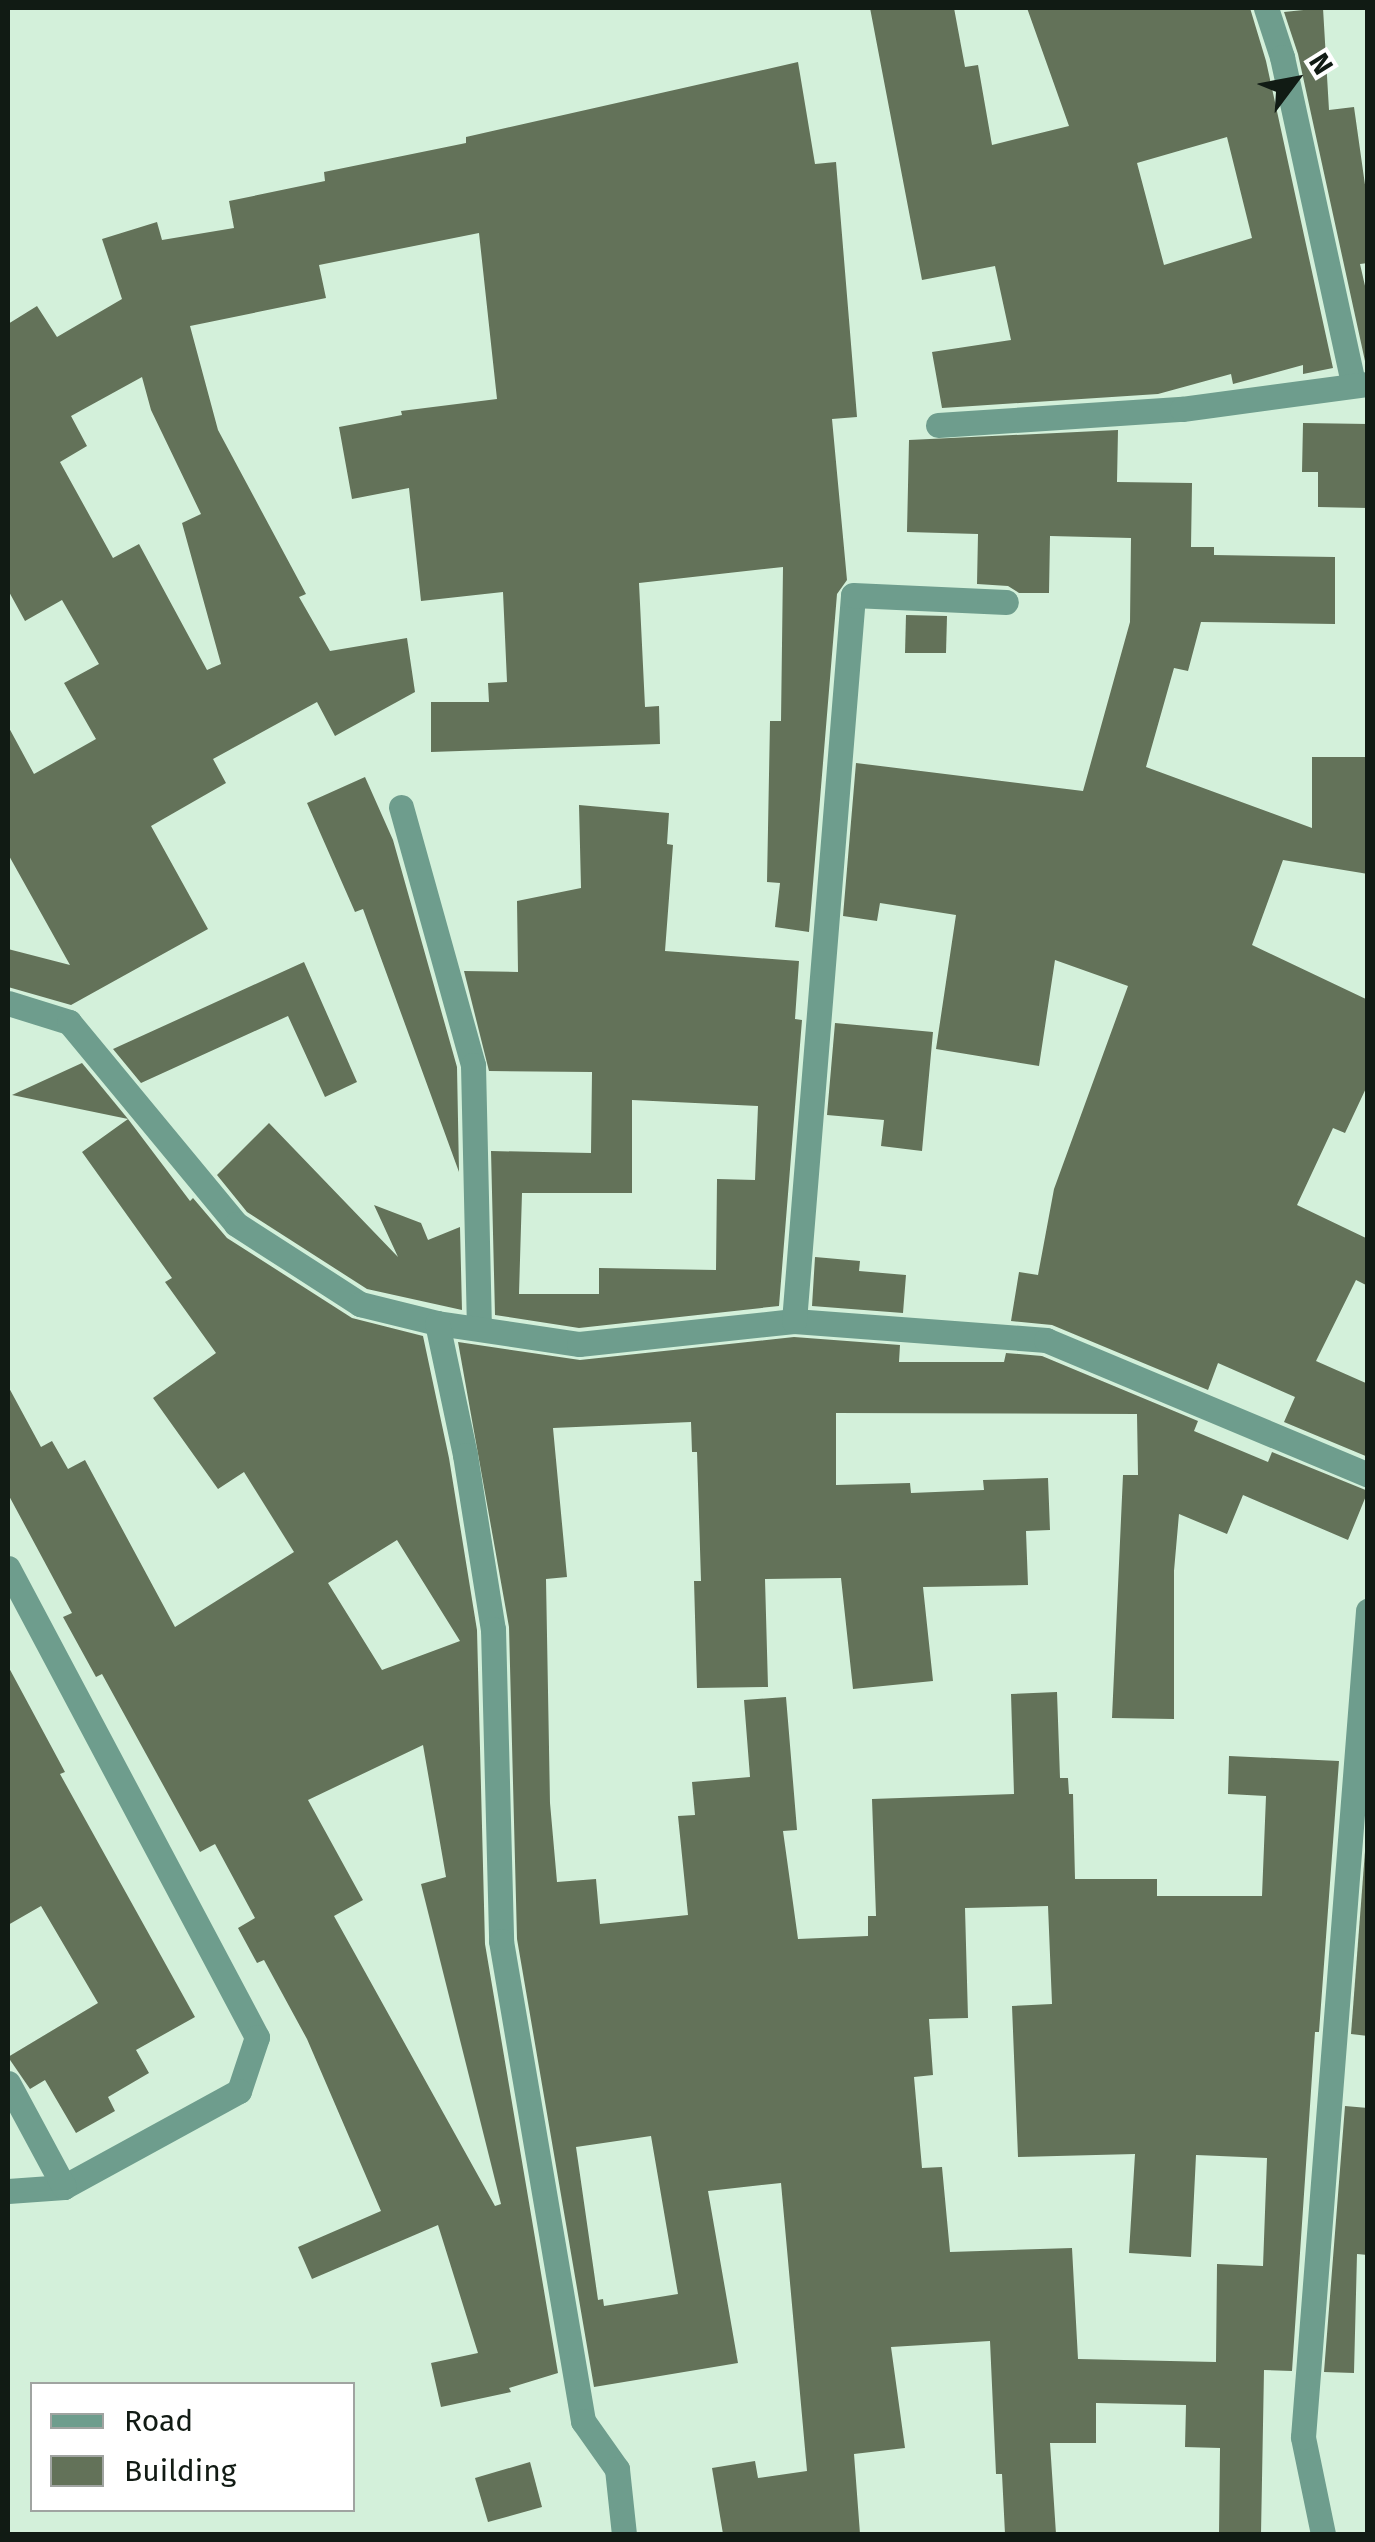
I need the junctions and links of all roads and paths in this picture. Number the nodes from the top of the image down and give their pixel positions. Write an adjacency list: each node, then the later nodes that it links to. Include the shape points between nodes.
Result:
1 (1266, 8): 2 (street)
2 (1360, 384): 3 (street, via 1182,410)
3 (938, 425)
4 (1006, 602): 7 (street, via 854,595)
5 (402, 807): 9 (street, via 473,1066)
6 (8, 1003): 8 (street, via 68,1022 236,1224 360,1304)
7 (794, 1321): 9 (street, via 579,1344); 10 (street, via 1046,1340)
8 (437, 1323): 9 (street); 16 (street, via 493,1628 502,1941 584,2421 617,2469)
9 (480, 1328)
10 (1368, 1475)
11 (8, 1568): 14 (street, via 257,2037 239,2092)
12 (1368, 1611): 17 (street, via 1303,2437)
13 (8, 2084): 14 (street)
14 (64, 2187): 15 (street)
15 (8, 2190)
16 (624, 2534)
17 (1324, 2534)

